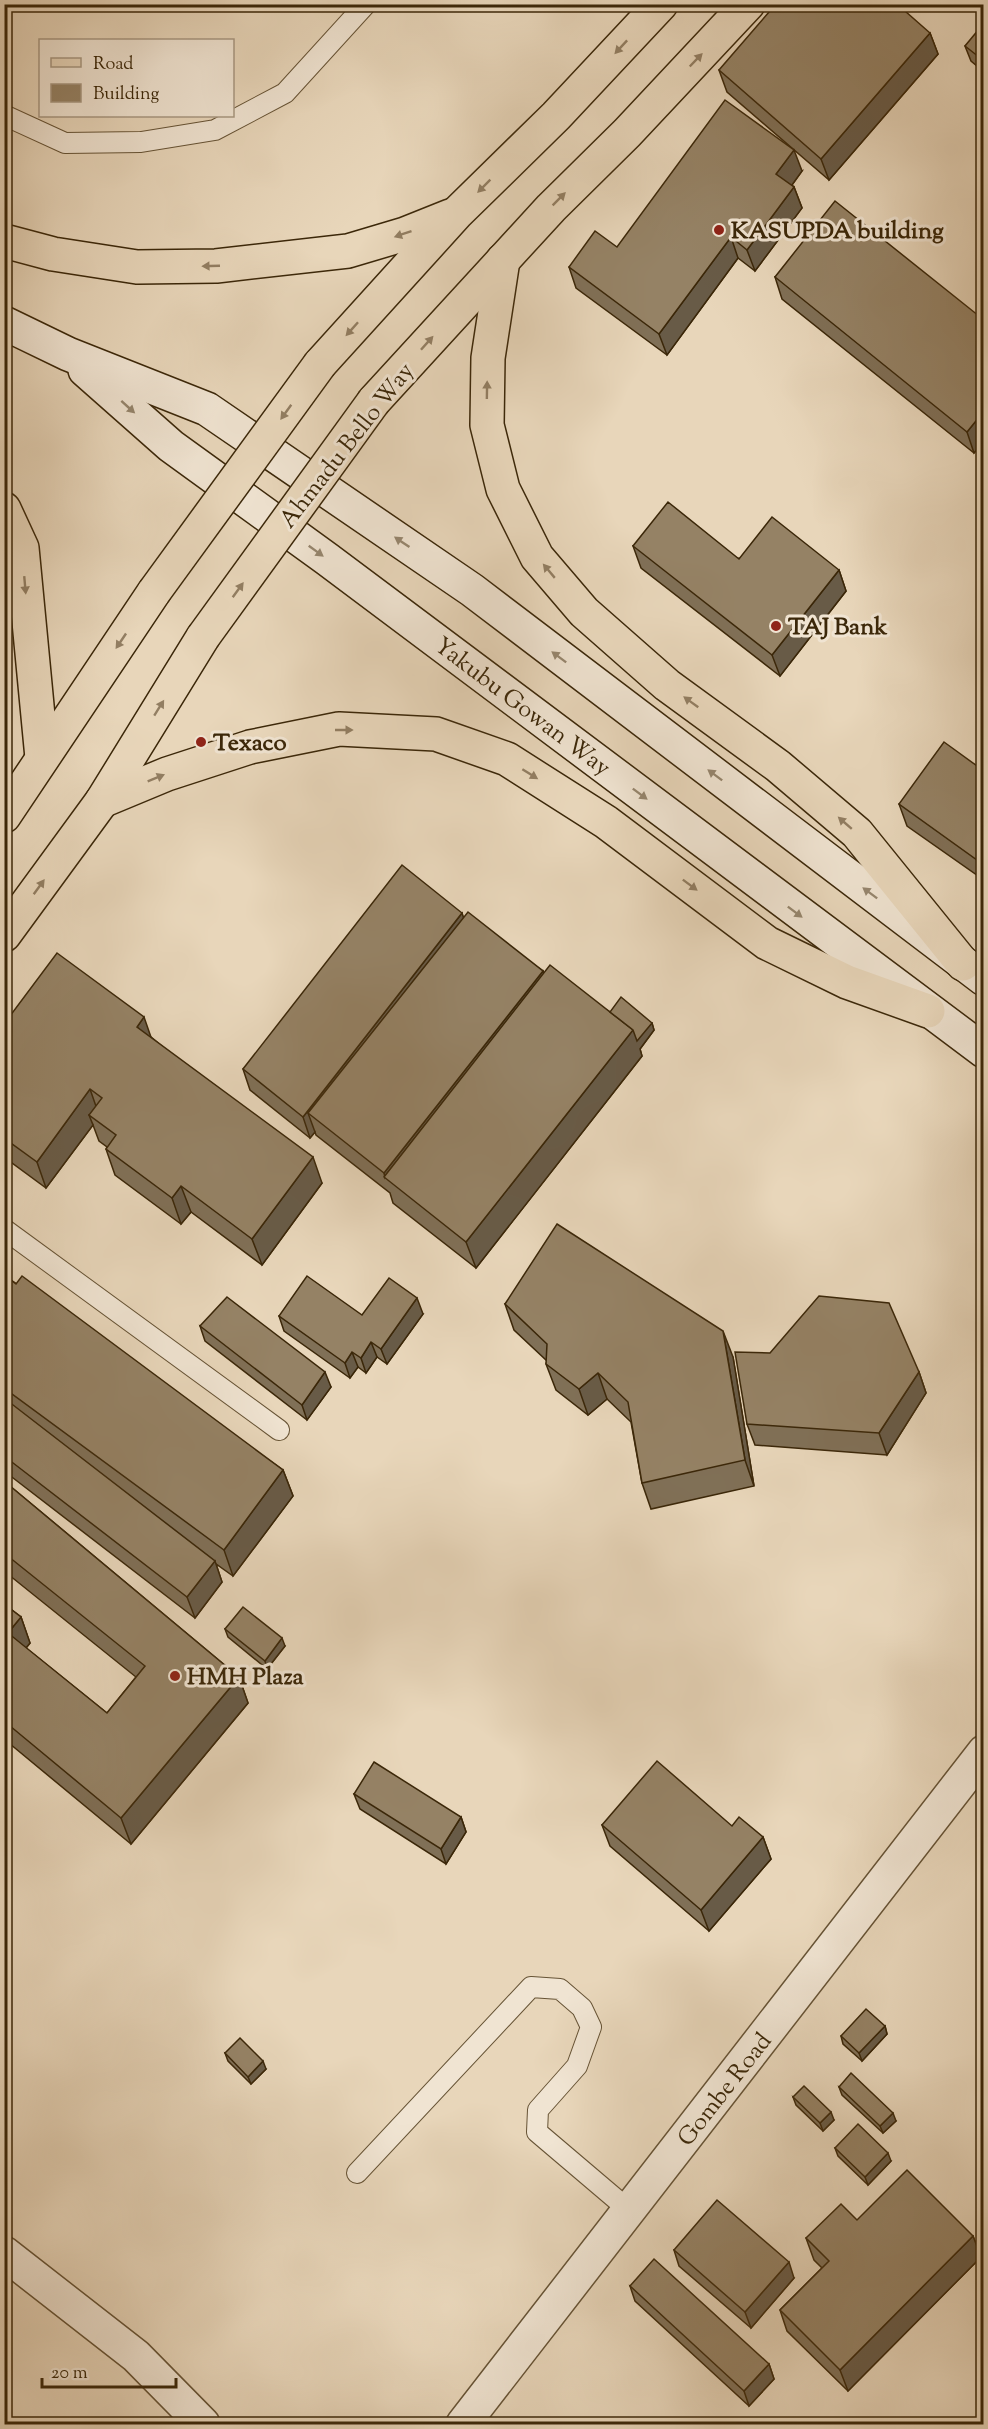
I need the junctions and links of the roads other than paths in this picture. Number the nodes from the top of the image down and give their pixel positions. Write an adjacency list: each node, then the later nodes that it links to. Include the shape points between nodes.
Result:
1 (366, 4): 4 (lane, via 285,93 215,130 141,142 65,143)
2 (661, 4): 5 (main road, one-way to 5)
3 (748, 4): 7 (main road, Ahmadu Bello Way, one-way to 3)
4 (4, 115)
5 (458, 213): 6 (main road, one-way to 6, via 348,251 216,266 137,267 53,254); 11 (main road, one-way to 11, bridge, via 320,364 154,592)
6 (4, 241)
7 (502, 260): 12 (main road, Ahmadu Bello Way, one-way to 7, bridge, via 203,637 374,401); 15 (main road, one-way to 7, via 857,833 778,766 667,685 584,612 537,557 503,489 487,424 488,357)
8 (4, 323): 9 (street, Yakubu Gowan Way)
9 (68, 354): 15 (street, Yakubu Gowan Way, one-way to 9, via 472,590 266,449 207,409); 16 (street, Yakubu Gowan Way, one-way to 16, via 171,446 327,558)
10 (4, 509): 11 (main road, one-way to 11, via 22,548)
11 (42, 758): 13 (main road)
12 (102, 801): 14 (main road, Ahmadu Bello Way, one-way to 12); 16 (main road, one-way to 16, via 167,774 250,747 339,729 436,735 517,765 606,822 766,943 847,982)
13 (4, 816)
14 (4, 935)
15 (973, 972)
16 (928, 1011): 17 (street, Yakubu Gowan Way)
17 (984, 1052)
18 (4, 1229): 19 (lane)
19 (279, 1430)
20 (984, 1752): 22 (street, Gombe Road)
21 (357, 2173): 22 (lane, via 531,1987 560,1989 582,2008 591,2027 577,2066 538,2110 537,2132)
22 (630, 2211): 25 (street, Gombe Road)
23 (4, 2253): 24 (street, via 136,2356)
24 (203, 2424)
25 (463, 2424)

